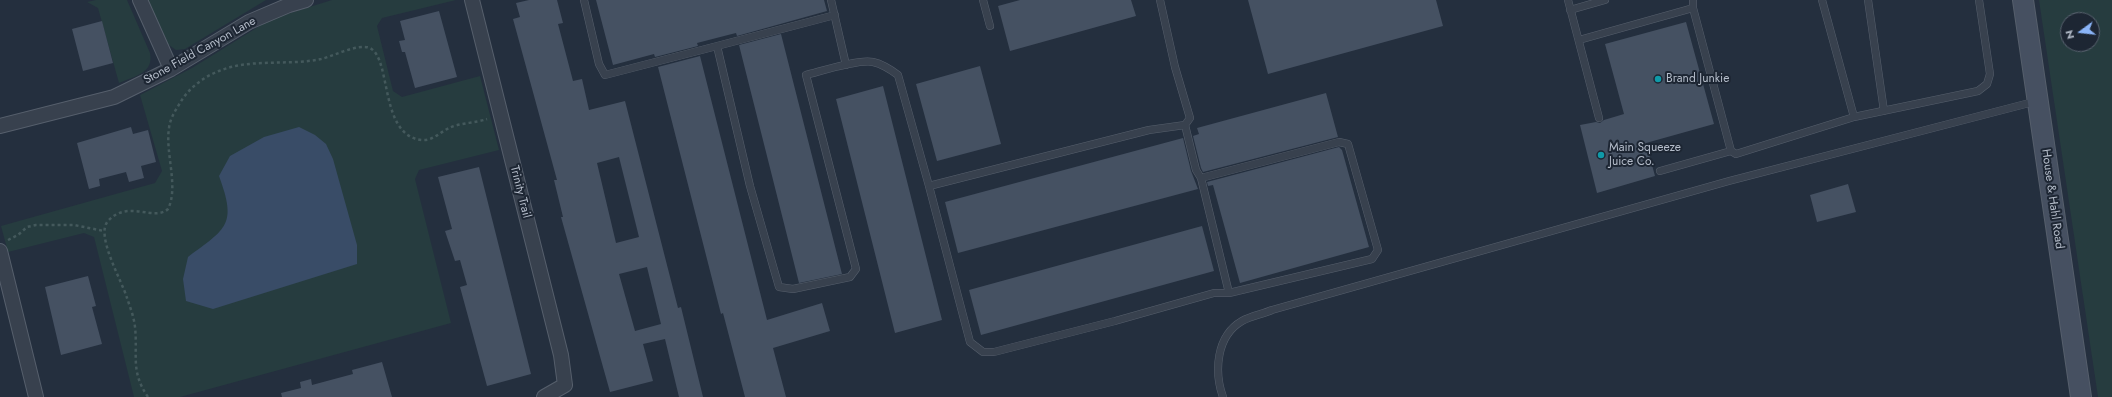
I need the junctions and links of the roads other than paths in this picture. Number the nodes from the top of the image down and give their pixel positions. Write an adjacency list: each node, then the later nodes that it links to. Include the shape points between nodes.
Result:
1 (140, 0): 22 (street)
2 (306, 0): 22 (street, Stone Field Canyon Lane, via 249,22)
3 (472, 0): 36 (street, Trinity Trail, via 561,355 565,385)
4 (584, 0): 20 (lane, via 599,64 605,75)
5 (831, 0): 17 (lane)
6 (983, 0): 18 (lane)
7 (1160, 0): 27 (lane, via 1190,118)
8 (1568, 0): 16 (lane)
9 (1605, 0): 16 (lane)
10 (1692, 0): 15 (lane)
11 (1822, 0): 25 (lane)
12 (1868, 0): 24 (lane)
13 (1979, 0): 24 (lane, via 1990,74 1987,84 1978,91)
14 (2023, 0): 23 (street, House & Hahl Road)
15 (1693, 8): 19 (lane); 29 (lane)
16 (1570, 10): 19 (lane)
17 (834, 15): 20 (lane); 21 (lane)
18 (990, 26)
19 (1578, 40): 26 (lane)
20 (717, 46): 21 (lane, via 750,186 779,287 793,289 850,277 856,269 806,75)
21 (846, 65): 32 (lane, via 871,62 887,67 898,75)
22 (172, 69): 28 (street, Stone Field Canyon Lane, via 114,97)
23 (2038, 101): 37 (lane, via 1728,181 1272,310 1242,321 1228,334 1218,358 1218,383); 38 (street, House & Hahl Road)
24 (1884, 111): 25 (lane)
25 (1854, 117): 29 (lane, via 1736,154)
26 (1599, 118)
27 (1185, 124): 31 (lane, via 1196,170); 32 (lane, via 1149,130)
28 (0, 126)
29 (1731, 151): 30 (lane)
30 (1660, 171)
31 (1201, 178): 34 (lane); 34 (lane, via 1339,142 1348,144 1378,250 1372,259)
32 (929, 186): 34 (lane, via 970,342 983,352 994,352 1100,325 1214,293)
33 (2, 246): 35 (street)
34 (1230, 292)
35 (36, 397)
36 (544, 397)
37 (1223, 397)
38 (2081, 397)

